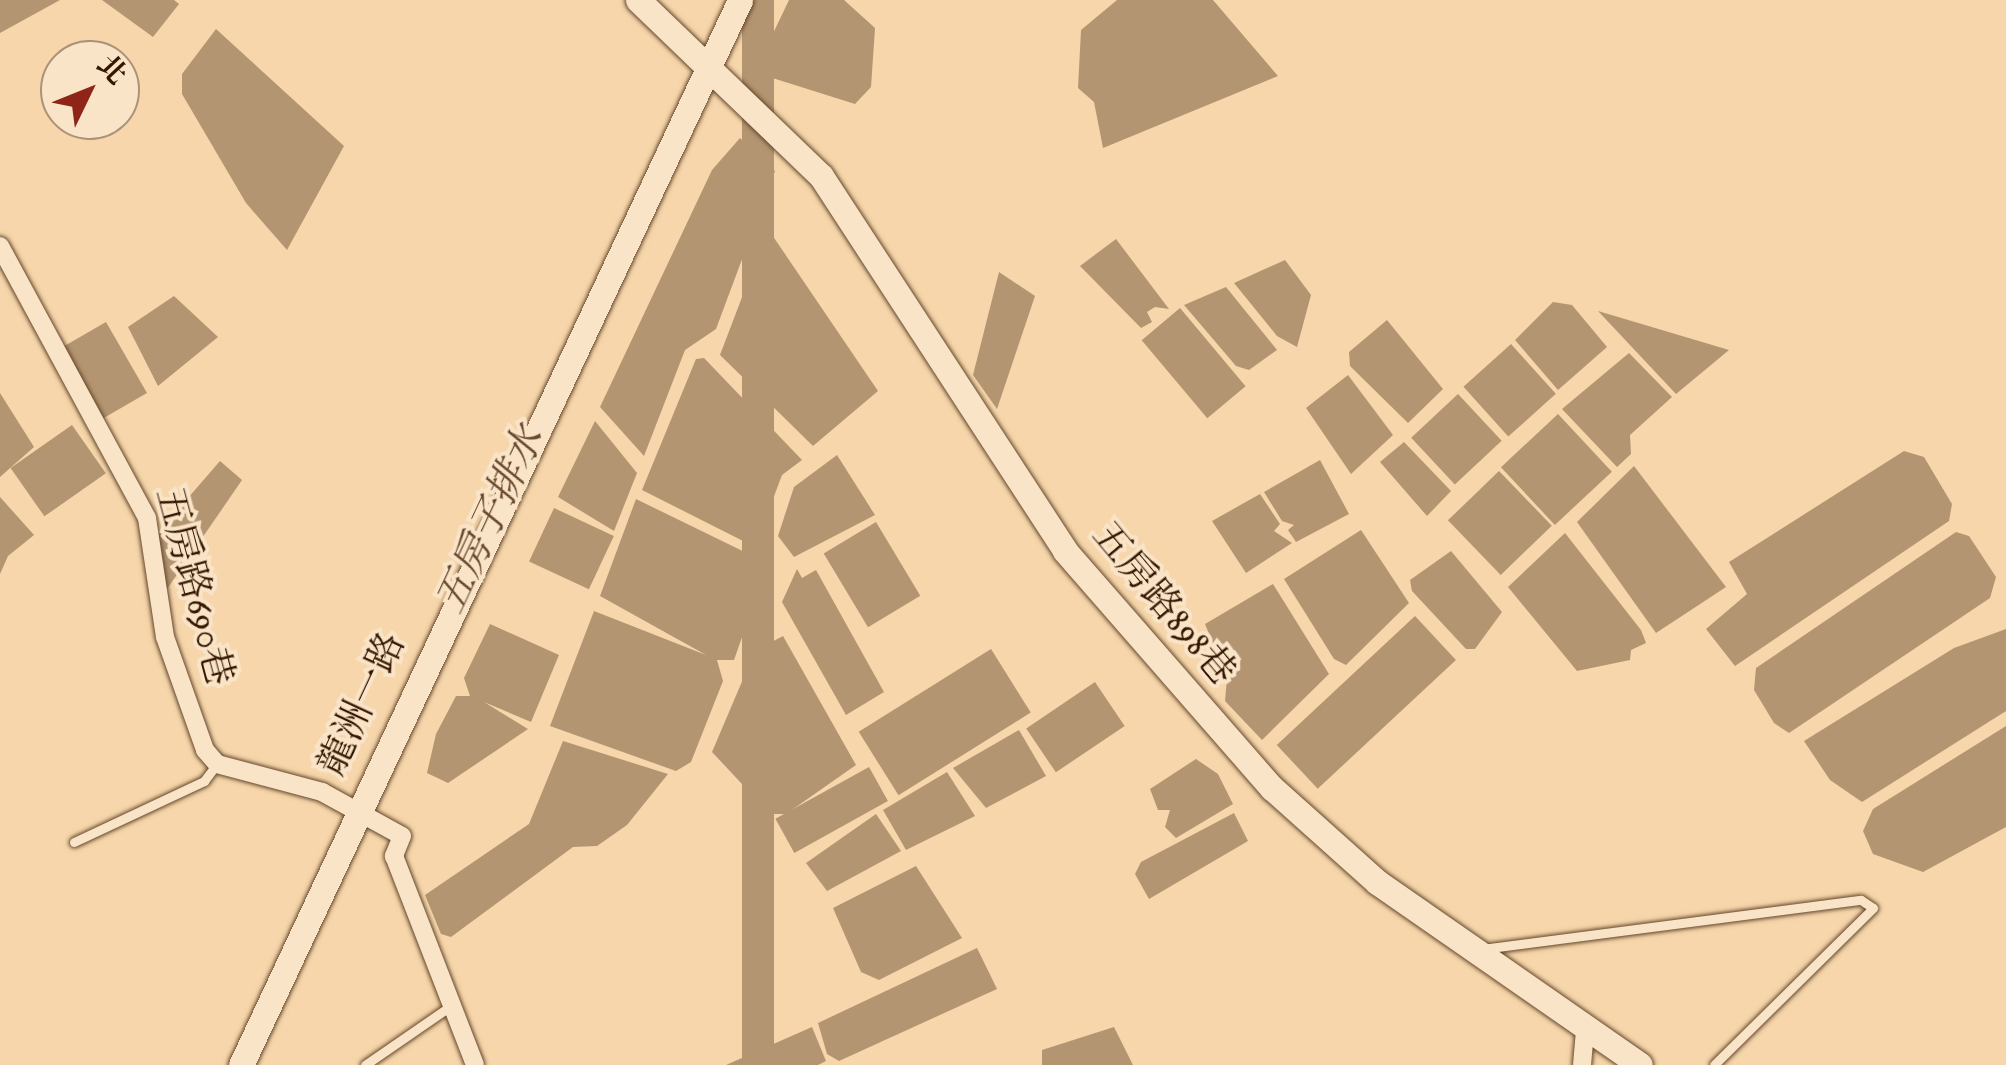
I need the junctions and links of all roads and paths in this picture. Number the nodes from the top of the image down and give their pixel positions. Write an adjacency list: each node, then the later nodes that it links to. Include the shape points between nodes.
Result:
1 (638, 0): 3 (street)
2 (740, 0): 3 (street, 龍洲一路)
3 (709, 66): 6 (street, 龍洲一路); 8 (street, 五房路898巷, via 822,176 1065,551 1142,646 1272,788)
4 (0, 246): 5 (street, 五房路690巷, via 48,344 126,467 147,518 165,637)
5 (218, 764): 6 (street, via 287,776); 7 (lane, via 204,781)
6 (356, 810): 9 (street, via 402,836 394,856); 11 (street, 龍洲一路)
7 (74, 842)
8 (1470, 950): 10 (street, 五房路898巷); 16 (lane, via 1861,900 1873,908)
9 (452, 1005): 12 (lane); 13 (street)
10 (1585, 1032): 14 (street); 15 (street, 五房路898巷)
11 (241, 1065)
12 (365, 1065)
13 (475, 1065)
14 (1582, 1065)
15 (1640, 1065)
16 (1714, 1065)

